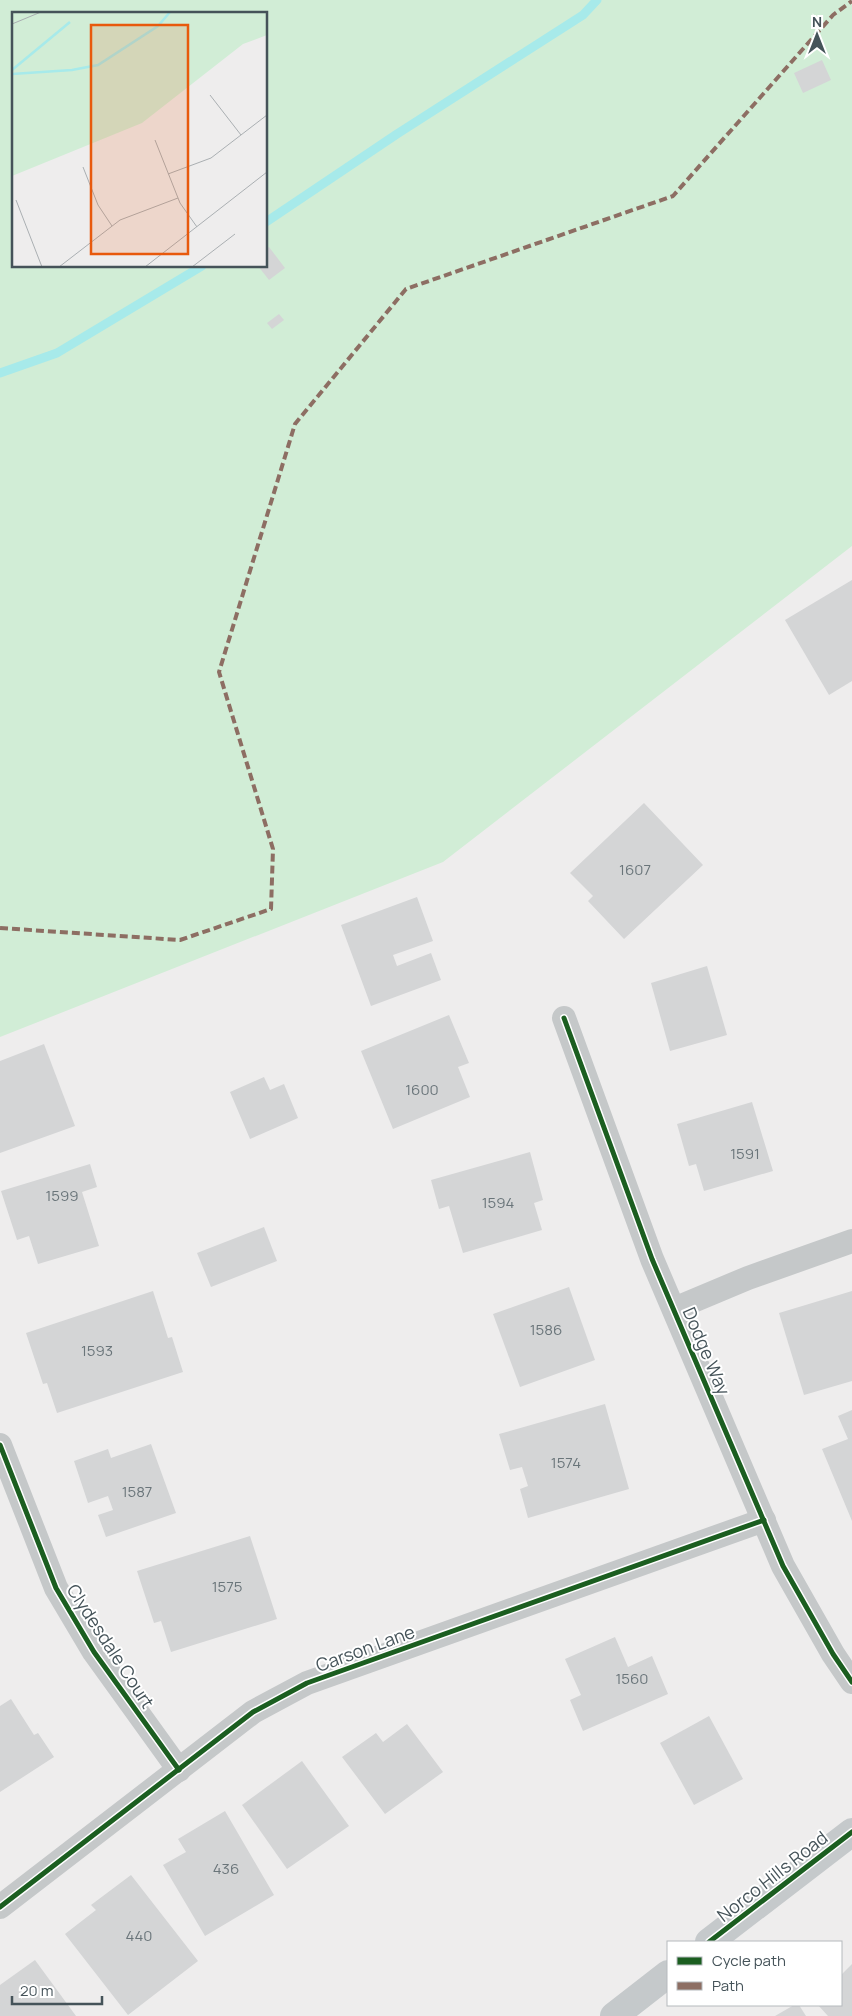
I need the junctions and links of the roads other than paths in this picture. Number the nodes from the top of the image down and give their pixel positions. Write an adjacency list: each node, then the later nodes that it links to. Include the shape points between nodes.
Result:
1 (564, 1018): 3 (street, Dodge Way, via 652,1258)
2 (852, 1242): 3 (street, via 748,1278)
3 (674, 1309): 5 (street, Dodge Way)
4 (0, 1445): 7 (street, Clydesdale Court, via 56,1588 94,1652)
5 (764, 1520): 6 (street, Dodge Way, via 783,1566); 7 (street, Carson Lane, via 307,1683 253,1712)
6 (852, 1682)
7 (179, 1770): 9 (street, Carson Lane)
8 (852, 1832): 10 (street, Norco Hills Road)
9 (0, 1908)
10 (710, 1941)
11 (667, 1975): 12 (street)
12 (614, 2016)

